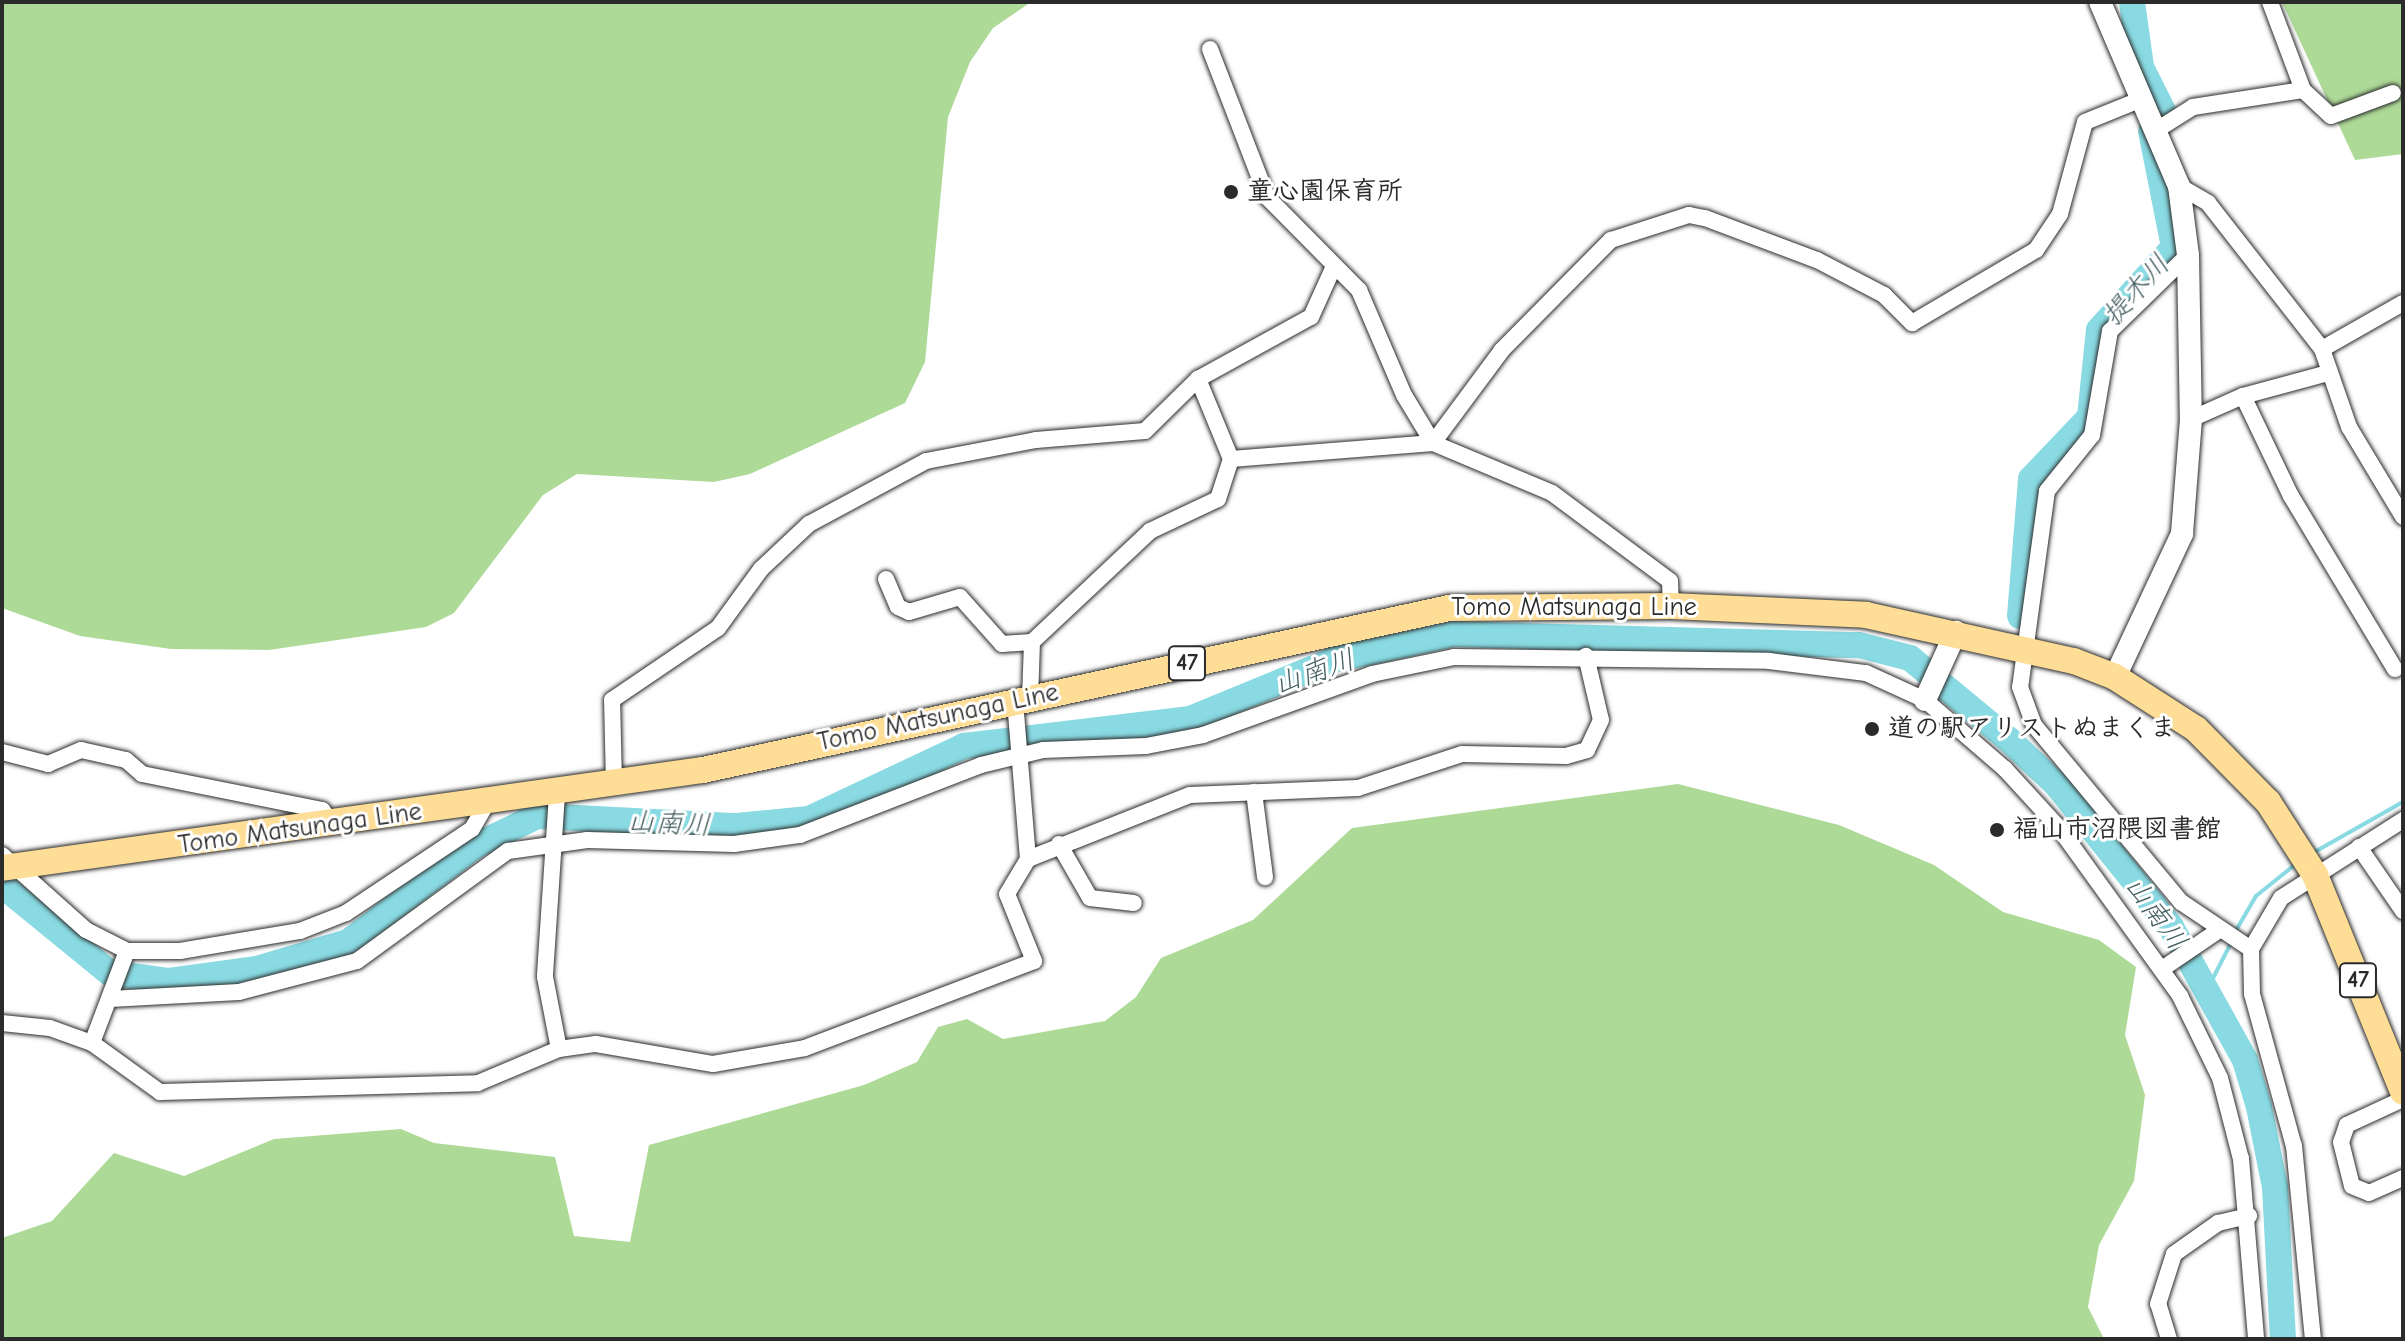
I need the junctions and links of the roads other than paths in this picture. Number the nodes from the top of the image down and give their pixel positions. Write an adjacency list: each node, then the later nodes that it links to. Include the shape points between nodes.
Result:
1 (2100, 2): 6 (street)
2 (2270, 2): 4 (street)
3 (1210, 49): 10 (street, via 1267,197)
4 (2303, 90): 5 (street, via 2331,116); 7 (street, via 2193,107)
5 (2393, 93)
6 (2142, 99): 7 (street); 17 (street, via 2085,122 2060,214 2036,250 1912,323 1884,295 1817,260 1705,218 1689,215 1611,240 1502,350)
7 (2155, 131): 8 (street)
8 (2179, 186): 9 (street); 12 (street, via 2208,203)
9 (2188, 255): 16 (street); 24 (street, via 2110,331 2092,435 2047,491)
10 (1334, 266): 14 (street, via 1311,317); 17 (street, via 1359,290 1404,395)
11 (2403, 303): 12 (street)
12 (2322, 349): 13 (street)
13 (2328, 373): 15 (street); 19 (street, via 2349,427)
14 (1198, 379): 18 (street); 32 (street, via 1145,431 1036,440 926,461 809,524 761,569 718,628 612,700)
15 (2243, 396): 16 (street); 26 (street, via 2291,496)
16 (2191, 419): 27 (street, via 2182,534)
17 (1433, 443): 18 (street); 21 (street, via 1552,493 1670,581)
18 (1231, 459): 22 (street, via 1218,499 1150,531)
19 (2403, 517)
20 (886, 579): 22 (street, via 898,607 909,612 960,597 1002,644)
21 (1671, 606): 23 (main road, Tomo Matsunaga Line / 47, via 1866,615); 29 (main road, Tomo Matsunaga Line / 47, via 1449,608)
22 (1032, 642): 29 (street)
23 (1953, 645): 24 (main road, Tomo Matsunaga Line / 47); 28 (street)
24 (2025, 646): 27 (main road, Tomo Matsunaga Line / 47); 47 (street, via 2020,687 2034,725 2181,902)
25 (1586, 656): 28 (street, via 1866,673); 30 (street, via 1454,657 1372,674 1203,735); 33 (street, via 1601,720 1587,750 1566,756 1462,754 1377,785)
26 (2395, 669)
27 (2115, 677): 42 (main road, Tomo Matsunaga Line / 47, via 2231,760)
28 (1927, 696): 49 (street, via 2059,828)
29 (1021, 707): 30 (street); 32 (main road, Tomo Matsunaga Line / 47)
30 (1023, 751): 38 (street, via 778,839); 41 (street)
31 (2, 752): 37 (street, via 48,764 81,750 126,760 142,774 322,810)
32 (614, 785): 34 (main road, Tomo Matsunaga Line / 47)
33 (1254, 792): 39 (street, via 1190,795); 44 (street)
34 (557, 799): 35 (main road, Tomo Matsunaga Line / 47); 38 (street)
35 (487, 803): 37 (main road, Tomo Matsunaga Line / 47); 48 (street, via 472,829 346,913 250,942)
36 (2403, 820): 40 (street)
37 (333, 824): 43 (main road, Tomo Matsunaga Line / 47)
38 (558, 842): 50 (street, via 508,851 378,949 317,975 239,992); 53 (street, via 545,977)
39 (1059, 844): 41 (street); 45 (street, via 1090,898)
40 (2359, 847): 42 (street); 46 (street)
41 (1028, 859): 53 (street, via 1007,894 1034,961 1029,967 957,985 805,1048 713,1064 596,1044)
42 (2309, 863): 47 (street, via 2281,898); 54 (main road, Tomo Matsunaga Line / 47)
43 (8, 865): 48 (street, via 86,930)
44 (1265, 877)
45 (1134, 903)
46 (2403, 911)
47 (2227, 940): 49 (street); 60 (street, via 2252,994 2294,1146)
48 (126, 955): 50 (street)
49 (2166, 966): 57 (street, via 2220,1078)
50 (112, 996): 52 (street)
51 (2, 1023): 52 (street, via 50,1028)
52 (92, 1043): 53 (street, via 160,1092 478,1083)
53 (559, 1049)
54 (2403, 1092)
55 (2403, 1099): 56 (street, via 2347,1125 2341,1142 2352,1186 2369,1193)
56 (2403, 1178)
57 (2249, 1216): 58 (street, via 2218,1223 2174,1254 2158,1304); 59 (street)
58 (2169, 1339)
59 (2256, 1339)
60 (2313, 1339)

